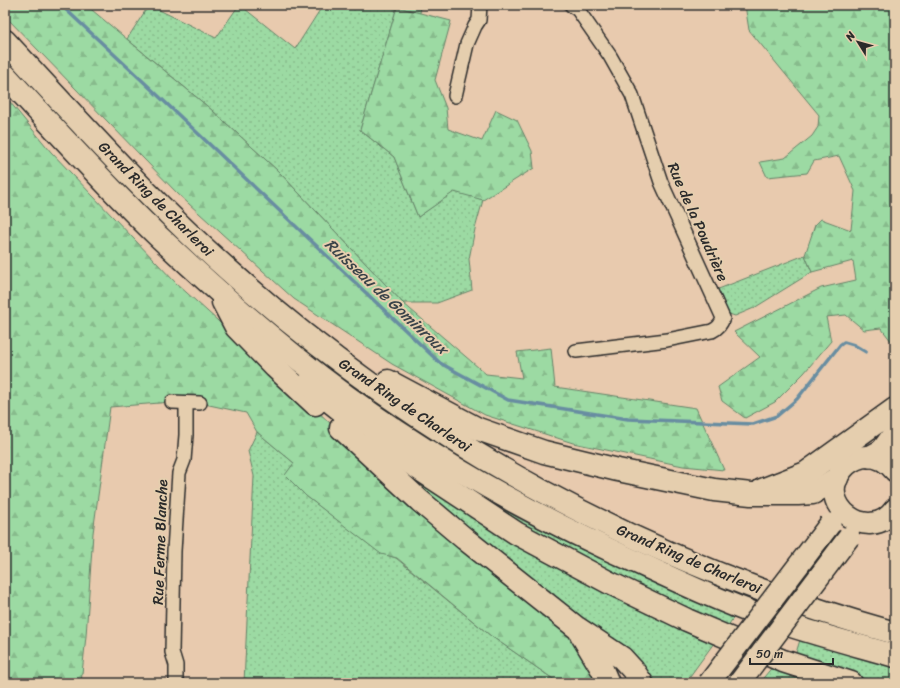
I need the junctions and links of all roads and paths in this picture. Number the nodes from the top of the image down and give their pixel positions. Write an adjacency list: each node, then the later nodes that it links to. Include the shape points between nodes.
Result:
1 (480, 5): 5 (street, via 479,20 467,44)
2 (571, 5): 9 (street, Rue de la Poudrière, via 578,10 610,56 632,96 661,182 723,318 718,328 712,331 667,340)
3 (5, 41): 8 (highway, Grand Ring de Charleroi, via 174,220 234,276)
4 (5, 75): 6 (highway, Grand Ring de Charleroi, via 157,235)
5 (455, 96)
6 (217, 290): 7 (highway); 24 (highway, Grand Ring de Charleroi, via 298,359 377,418 454,467 536,514 701,592 770,619)
7 (236, 327): 22 (highway, via 420,502); 30 (highway, via 392,451 516,533 687,620 783,661)
8 (315, 343): 18 (highway, via 344,352 374,373 478,429 544,452 714,490); 23 (highway, Grand Ring de Charleroi, via 391,399 465,447 547,494 625,533 784,598)
9 (576, 351)
10 (172, 402): 11 (street)
11 (186, 403): 12 (street); 25 (street, Rue Ferme Blanche, via 184,460 179,473 174,551 172,652 176,665)
12 (200, 403)
13 (895, 410): 18 (highway, via 806,473)
14 (895, 432): 15 (highway, via 882,450)
15 (869, 457): 16 (highway, via 885,461); 17 (highway, via 853,460 843,468)
16 (895, 471)
17 (837, 478): 18 (highway, via 813,493); 19 (highway)
18 (751, 494)
19 (837, 501): 21 (highway, via 851,519); 28 (highway, bridge, via 830,524)
20 (895, 509): 21 (highway, via 881,520)
21 (866, 523): 29 (highway, bridge, via 849,537)
22 (577, 628): 26 (highway); 27 (highway, via 622,658)
23 (895, 633)
24 (895, 656)
25 (176, 683)
26 (608, 683)
27 (642, 683)
28 (709, 683)
29 (739, 683)
30 (851, 683)

